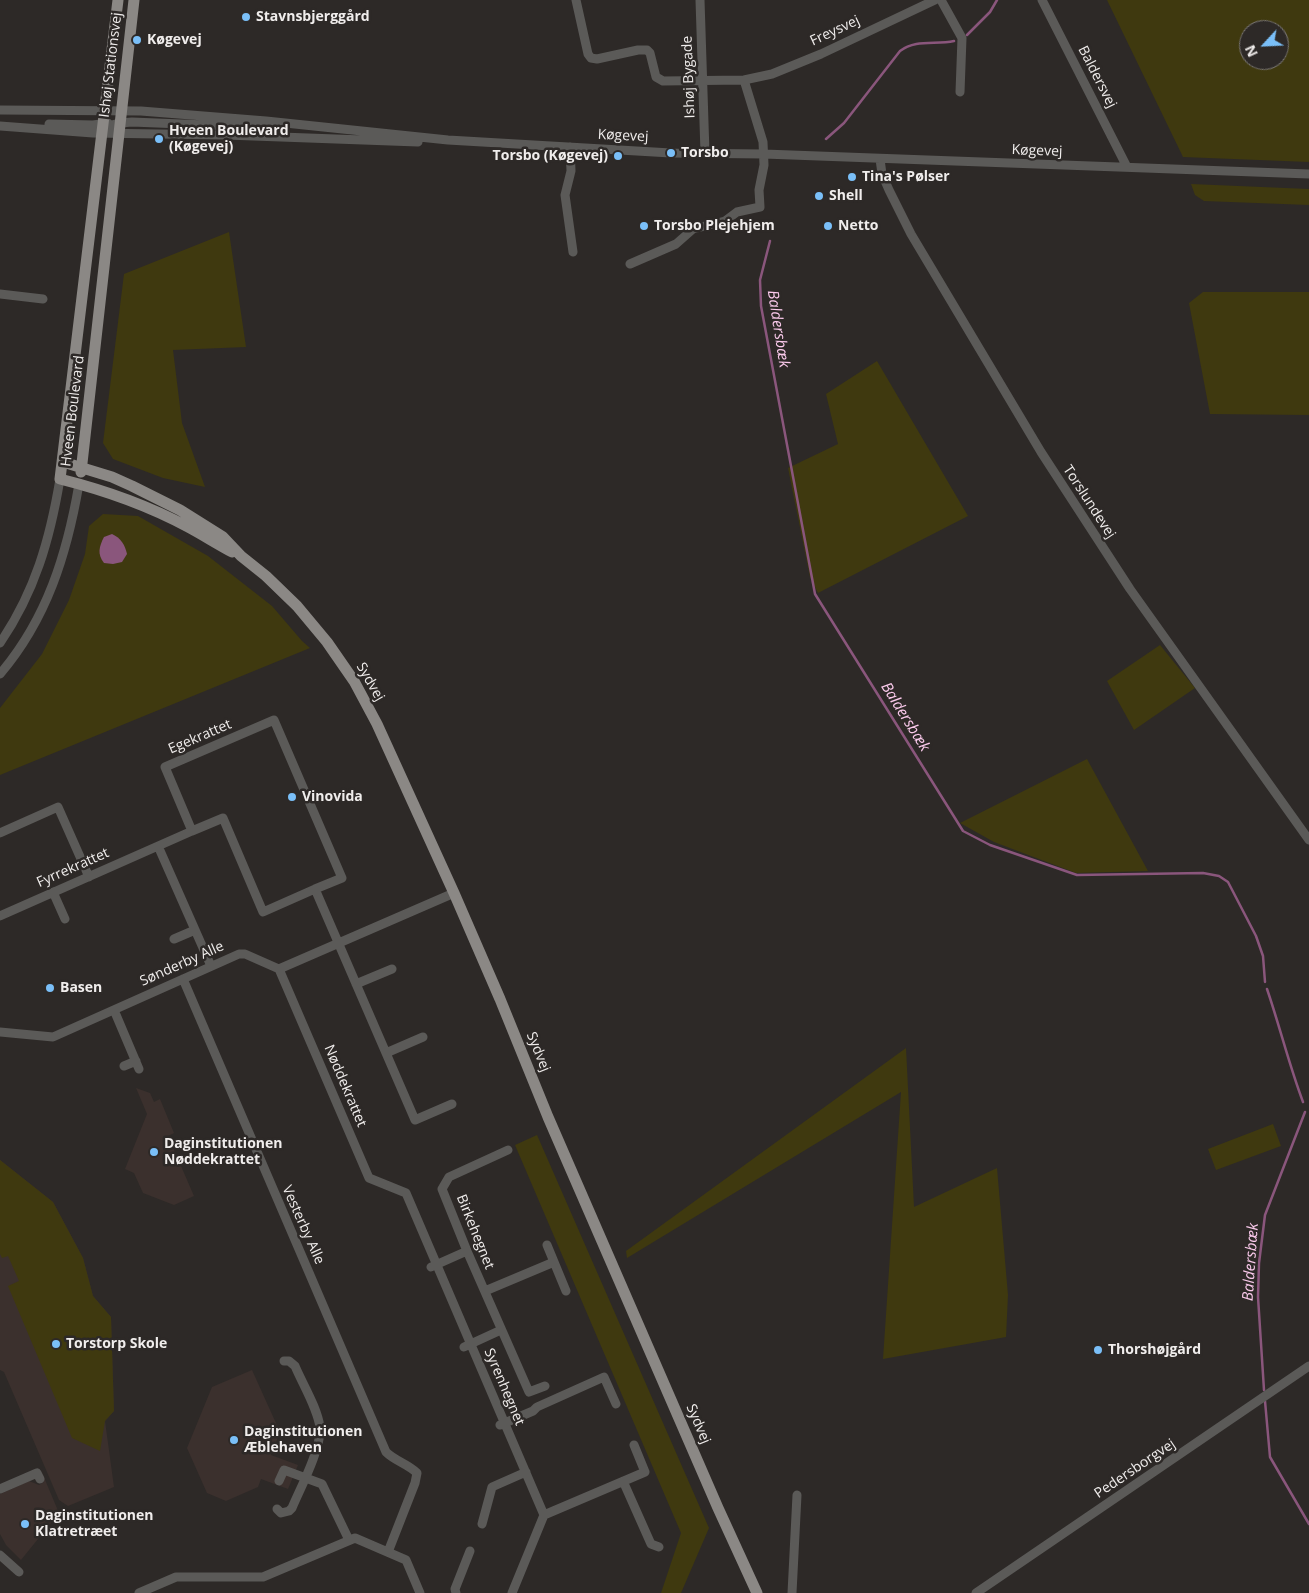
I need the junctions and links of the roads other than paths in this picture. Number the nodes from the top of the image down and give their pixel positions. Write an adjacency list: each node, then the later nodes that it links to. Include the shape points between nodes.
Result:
1 (118, 0): 12 (main road, Ishøj Stationsvej)
2 (134, 0): 13 (main road, Ishøj Stationsvej)
3 (576, 0): 8 (street, Freysvej, via 591,58 647,50 659,80)
4 (700, 0): 8 (street, Ishøj Bygade)
5 (935, 0): 9 (street, Freysvej, via 788,68)
6 (941, 0): 10 (street, via 962,38)
7 (1042, 0): 23 (street, Baldersvej)
8 (703, 80): 9 (street, Freysvej); 20 (street, Ishøj Bygade)
9 (744, 80): 21 (street, via 762,134)
10 (960, 92)
11 (0, 110): 12 (street, Køgevej)
12 (104, 111): 13 (street, Køgevej); 17 (main road, Ishøj Stationsvej)
13 (121, 111): 15 (street, Køgevej); 16 (main road, Ishøj Stationsvej); 17 (street)
14 (0, 125): 17 (street, Køgevej)
15 (303, 125): 16 (street, via 288,128); 18 (street, Køgevej)
16 (119, 128): 17 (street, Køgevej); 18 (street, Køgevej, via 408,142); 30 (main road, Hveen Boulevard)
17 (102, 129): 29 (main road, Hveen Boulevard)
18 (448, 140): 19 (street, Køgevej)
19 (570, 147): 20 (street, Køgevej); 25 (street, via 571,170 565,195)
20 (705, 153): 21 (street, Køgevej)
21 (764, 154): 22 (street, Køgevej); 26 (street, via 760,207 693,229 676,244)
22 (880, 159): 23 (street, Køgevej); 38 (street, Torslundevej, via 888,190 908,230 1013,409 1130,589)
23 (1127, 168): 24 (street, Køgevej)
24 (1309, 174)
25 (573, 252)
26 (630, 264)
27 (0, 294): 28 (street)
28 (43, 299)
29 (63, 462): 30 (main road, Sydvej); 31 (main road, Hveen Boulevard)
30 (82, 466): 32 (main road, Hveen Boulevard); 33 (main road, Sydvej, via 180,510 222,537)
31 (60, 479): 32 (main road, Sydvej); 34 (street, Hveen Boulevard, via 49,538 39,567)
32 (79, 484): 33 (main road, Sydvej, via 157,512); 35 (street, Hveen Boulevard, via 67,544 57,574 39,616)
33 (241, 556): 43 (main road, Sydvej, via 297,606 354,681)
34 (0, 643)
35 (0, 674)
36 (192, 831): 39 (street, Fyrrekrattet); 41 (street, Egekrattet, via 223,818 263,912); 41 (street, Egekrattet, via 165,767 274,720 342,878)
37 (0, 833): 40 (street, via 58,807)
38 (1309, 840)
39 (158, 846): 40 (street, Fyrrekrattet); 46 (street)
40 (89, 877): 42 (street, Fyrrekrattet)
41 (315, 889): 48 (street)
42 (53, 892): 44 (street, Fyrrekrattet); 45 (street)
43 (454, 892): 48 (street); 96 (main road, Sydvej, via 580,1190)
44 (0, 916)
45 (65, 919)
46 (195, 930): 47 (street); 49 (street)
47 (174, 939)
48 (338, 942): 50 (street); 53 (street)
49 (211, 966): 50 (street, Sønderby Alle, via 245,954); 52 (street, Sønderby Alle)
50 (279, 969): 61 (street, Nøddekrattet, via 369,1178)
51 (392, 969): 53 (street)
52 (183, 979): 54 (street, Sønderby Alle); 89 (street, Vesterby Alle, via 386,1452 417,1473)
53 (356, 984): 57 (street)
54 (114, 1010): 55 (street, Sønderby Alle, via 53,1037); 58 (street, via 138,1065)
55 (0, 1032)
56 (423, 1037): 57 (street)
57 (386, 1053): 59 (street, via 415,1120)
58 (124, 1066)
59 (452, 1104)
60 (508, 1150): 63 (street, Birkehegnet, via 449,1177 442,1189)
61 (406, 1193): 65 (street, Syrenhegnet)
62 (547, 1245): 64 (street)
63 (467, 1251): 65 (street); 66 (street, Birkehegnet)
64 (554, 1262): 66 (street); 67 (street)
65 (433, 1266): 69 (street, Syrenhegnet)
66 (485, 1291): 68 (street, Birkehegnet)
67 (566, 1291)
68 (501, 1330): 69 (street); 72 (street, Birkehegnet, via 529,1392)
69 (467, 1346): 74 (street, Syrenhegnet)
70 (284, 1361): 77 (street, via 295,1366 318,1418 319,1444)
71 (1309, 1366): 98 (street, Pedersborgvej)
72 (545, 1386)
73 (616, 1404): 74 (street, via 604,1377)
74 (502, 1424): 76 (street, Syrenhegnet)
75 (634, 1444): 80 (street, via 645,1472)
76 (526, 1472): 84 (street, Syrenhegnet); 85 (street, via 492,1487)
77 (305, 1478): 79 (street, via 284,1470); 83 (street, via 290,1511 280,1513); 86 (street, via 322,1484)
78 (40, 1479): 81 (street, via 37,1473)
79 (279, 1481)
80 (623, 1481): 84 (street); 87 (street, via 651,1544)
81 (0, 1489)
82 (797, 1495): 97 (street)
83 (277, 1509)
84 (544, 1515): 95 (street)
85 (482, 1524)
86 (349, 1540): 89 (street, via 355,1538); 92 (street, via 263,1577 176,1577)
87 (659, 1547)
88 (470, 1551): 94 (street)
89 (388, 1552): 93 (street, via 406,1560)
90 (0, 1555): 91 (street)
91 (19, 1572)
92 (139, 1593)
93 (420, 1593)
94 (456, 1593)
95 (512, 1593)
96 (757, 1593)
97 (792, 1593)
98 (976, 1593)

